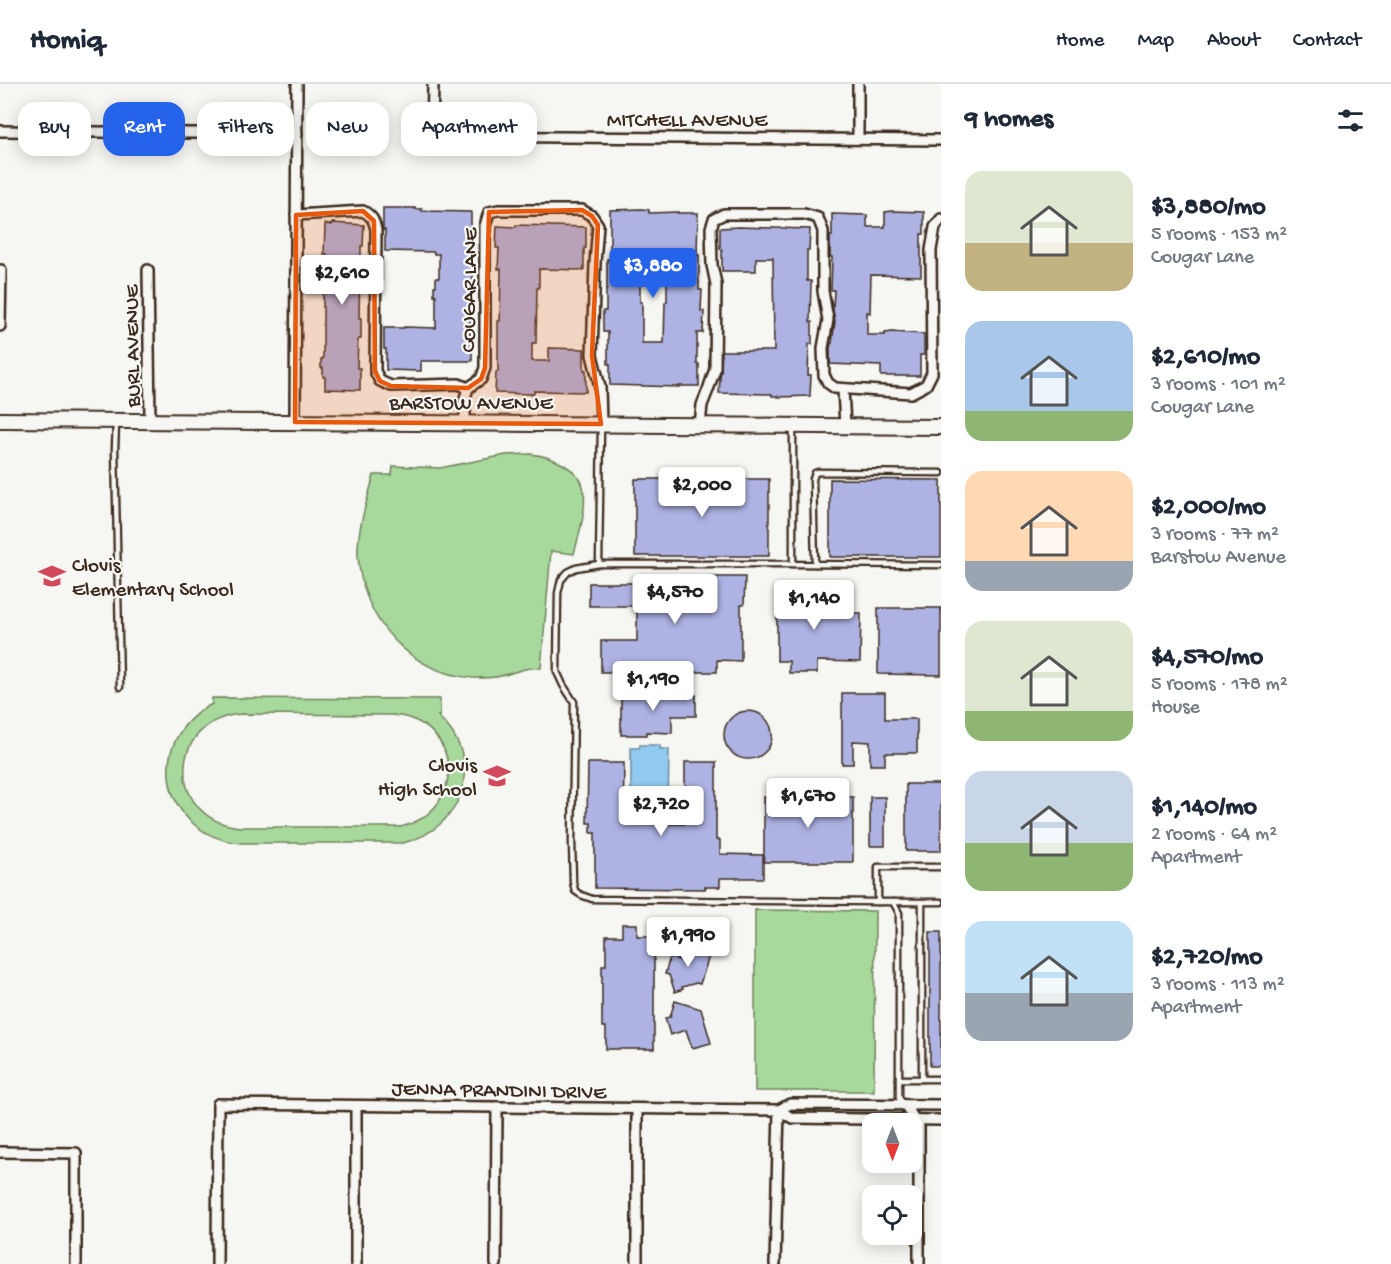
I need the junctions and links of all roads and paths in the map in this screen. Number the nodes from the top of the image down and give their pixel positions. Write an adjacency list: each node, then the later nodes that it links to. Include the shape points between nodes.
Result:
1 (297, 84): 5 (street)
2 (433, 84): 6 (street, MITCHELL AVENUE, via 432,136)
3 (858, 84): 6 (street)
4 (0, 131): 5 (street)
5 (297, 134): 8 (street)
6 (858, 138): 7 (street, MITCHELL AVENUE)
7 (941, 140)
8 (296, 215): 13 (street, via 363,211 374,221 375,371 380,381 391,386 459,384); 18 (street)
9 (941, 219): 14 (street, via 931,250 932,373 926,386 910,393)
10 (2, 270): 12 (street)
11 (148, 270): 17 (street, BURL AVENUE)
12 (0, 326)
13 (468, 388): 19 (street); 20 (street, COUGAR LANE, via 482,379 485,368 485,226 489,212 582,210 598,225 592,355 600,387)
14 (843, 389): 21 (street, via 828,383 824,375 828,320 823,291 823,231 818,218 804,214 724,214 714,219 711,228 716,284 715,369 702,405); 23 (street)
15 (0, 420): 16 (street, BARSTOW AVENUE)
16 (116, 420): 17 (street, BARSTOW AVENUE); 30 (lane)
17 (150, 421): 18 (street, BARSTOW AVENUE)
18 (295, 422): 19 (street, BARSTOW AVENUE)
19 (465, 423): 20 (street, BARSTOW AVENUE)
20 (601, 424): 21 (street, BARSTOW AVENUE); 26 (lane)
21 (700, 425): 22 (street, BARSTOW AVENUE)
22 (793, 426): 23 (street, BARSTOW AVENUE); 27 (lane)
23 (845, 426): 24 (street, BARSTOW AVENUE)
24 (941, 427)
25 (941, 473): 28 (lane, via 815,473)
26 (598, 564): 27 (lane); 32 (lane, via 568,572 558,593 557,672 574,702 575,891 592,899)
27 (793, 564): 28 (lane)
28 (815, 564): 29 (lane)
29 (941, 565)
30 (120, 687)
31 (941, 867): 32 (lane, via 878,867)
32 (878, 902): 33 (lane)
33 (893, 902): 34 (lane); 36 (lane, via 899,913)
34 (922, 902): 35 (lane); 37 (lane)
35 (941, 903)
36 (899, 1079): 37 (lane); 39 (lane, via 899,1098)
37 (922, 1079): 38 (lane)
38 (941, 1079)
39 (905, 1105): 40 (street, JENNA PRANDINI DRIVE); 44 (street, JENNA PRANDINI DRIVE, via 790,1104); 45 (street)
40 (941, 1105)
41 (356, 1106): 42 (street, JENNA PRANDINI DRIVE); 52 (street, JENNA PRANDINI DRIVE, via 218,1104); 53 (street)
42 (497, 1107): 43 (street, JENNA PRANDINI DRIVE); 54 (street)
43 (637, 1109): 44 (street, JENNA PRANDINI DRIVE); 55 (street)
44 (779, 1110): 46 (street, JENNA PRANDINI DRIVE, via 792,1118); 56 (street)
45 (910, 1113)
46 (862, 1119)
47 (922, 1120): 48 (street, JENNA PRANDINI DRIVE)
48 (941, 1120)
49 (0, 1152): 51 (street, via 76,1153)
50 (919, 1173): 57 (street)
51 (76, 1264)
52 (217, 1264)
53 (356, 1264)
54 (496, 1264)
55 (637, 1264)
56 (776, 1264)
57 (918, 1264)

